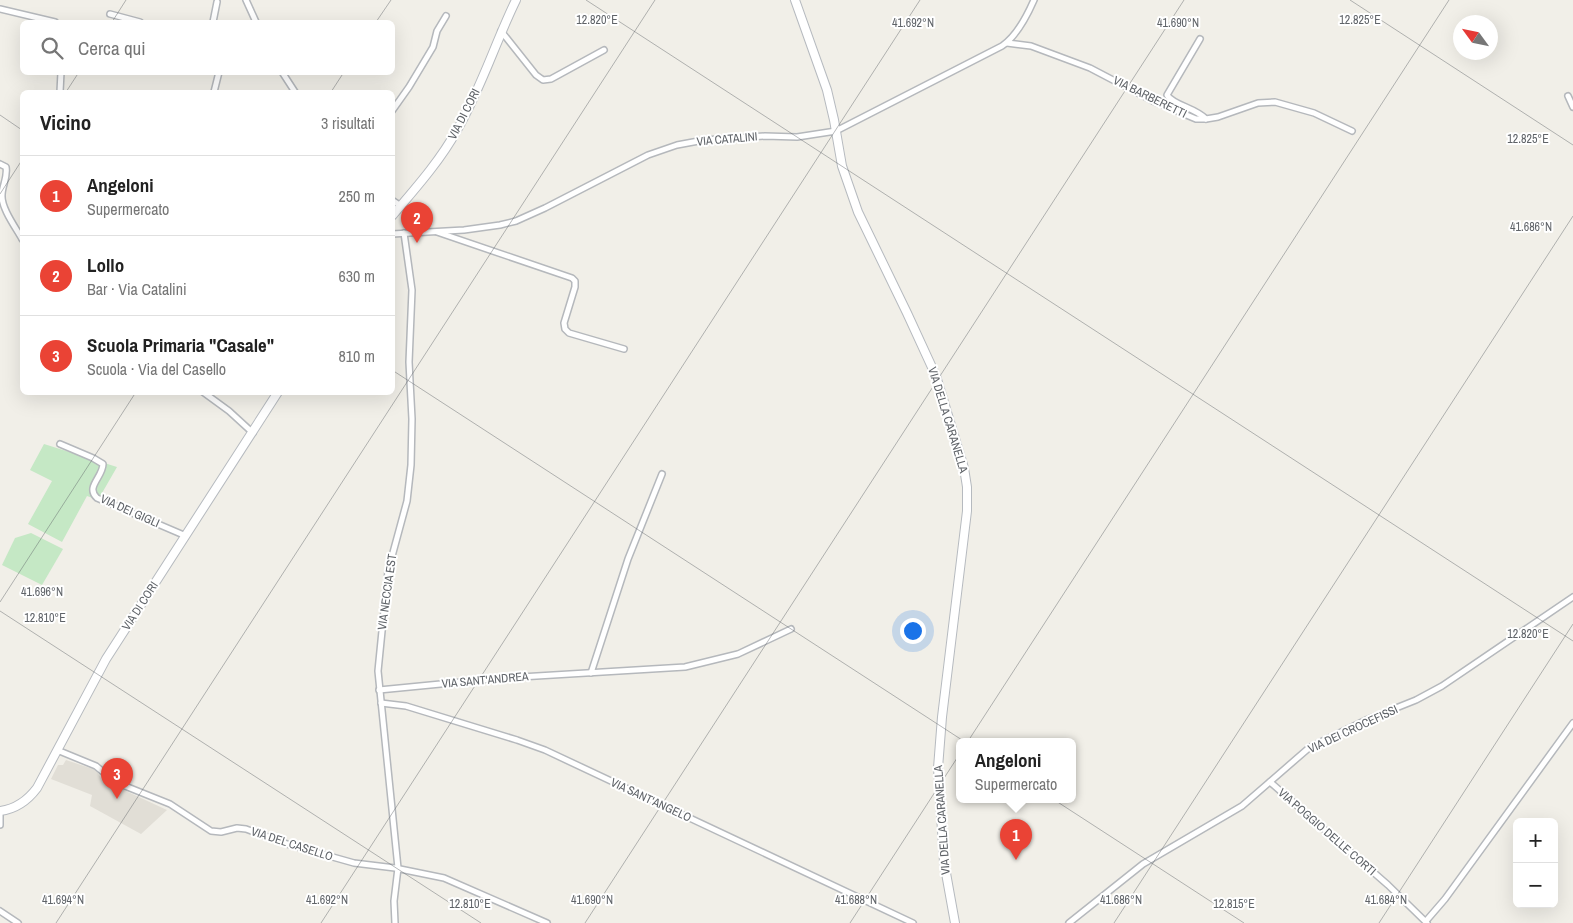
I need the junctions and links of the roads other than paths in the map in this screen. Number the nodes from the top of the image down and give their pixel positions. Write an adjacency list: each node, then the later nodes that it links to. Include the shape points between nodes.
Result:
1 (246, 0): 12 (street)
2 (516, 0): 13 (main road, VIA DI CORI)
3 (795, 0): 27 (main road, VIA DELLA CARANELLA, via 826,86)
4 (1034, 0): 15 (street, VIA CATALINI, via 1019,28)
5 (217, 2): 11 (street)
6 (0, 9): 9 (street)
7 (110, 14): 10 (street)
8 (446, 16): 24 (street, via 432,48)
9 (47, 20)
10 (132, 20)
11 (213, 20)
12 (255, 20)
13 (501, 31): 16 (street, via 543,80 551,79); 31 (main road, VIA DI CORI, via 459,128)
14 (1200, 39): 26 (street, via 1167,95)
15 (1007, 42): 26 (street, VIA BARBERETTI, via 1049,52 1097,71 1193,118); 27 (street, VIA CATALINI)
16 (604, 50)
17 (60, 75): 20 (street)
18 (218, 75): 21 (street)
19 (284, 75): 22 (street)
20 (60, 90)
21 (214, 90)
22 (294, 90)
23 (1568, 96): 25 (street)
24 (395, 106)
25 (1573, 107)
26 (1206, 119): 28 (street, VIA BARBERETTI, via 1256,103 1274,102 1314,113)
27 (836, 130): 33 (street, VIA CATALINI, via 797,137 736,138 672,146 520,220 488,227); 61 (main road, VIA DELLA CARANELLA, via 842,166 853,200 933,369 967,483 967,511 938,768 942,851)
28 (1352, 131)
29 (0, 164): 36 (street, via 6,169 2,202)
30 (395, 202): 31 (street)
31 (400, 206): 32 (main road, VIA DI CORI)
32 (395, 212)
33 (434, 231): 34 (street, VIA CATALINI); 37 (street, via 572,278 575,286 564,323 565,330)
34 (404, 233): 35 (street, VIA CATALINI); 47 (street, VIA NECCIA EST, via 412,286 409,362 411,465 407,501 387,576 378,660)
35 (395, 234)
36 (20, 235)
37 (624, 349)
38 (207, 395): 40 (street)
39 (276, 395): 40 (main road, VIA DI CORI)
40 (253, 433): 43 (main road, VIA DI CORI)
41 (60, 444): 43 (street, VIA DEI GIGLI, via 103,464 92,489 97,498)
42 (662, 474): 46 (street, via 630,554)
43 (186, 536): 50 (main road, VIA DI CORI, via 102,665)
44 (1573, 598): 51 (street, VIA DEI CROCEFISSI, via 1442,686 1310,747)
45 (791, 629): 46 (street, VIA SANT'ANDREA, via 738,654 697,665 664,670)
46 (591, 673): 47 (street, VIA SANT'ANDREA)
47 (379, 690): 48 (street, VIA NECCIA EST)
48 (380, 703): 54 (street, VIA NECCIA EST); 60 (street, VIA SANT'ANGELO, via 406,706 545,750)
49 (1573, 724): 56 (street)
50 (57, 750): 52 (main road, VIA DI CORI, via 31,795); 54 (street, VIA DEL CASELLO, via 96,766 113,781 170,804 211,831 246,829 354,863)
51 (1270, 782): 56 (street, VIA POGGIO DELLE CORTI); 62 (street, VIA DEI CROCEFISSI, via 1234,811 1130,873)
52 (0, 812): 53 (street)
53 (0, 825)
54 (398, 868): 58 (street, VIA NECCIA EST); 59 (street, VIA DEL CASELLO, via 444,878)
55 (0, 911): 57 (street)
56 (1427, 922)
57 (18, 923)
58 (395, 923)
59 (548, 923)
60 (912, 923)
61 (955, 923)
62 (1069, 923)

